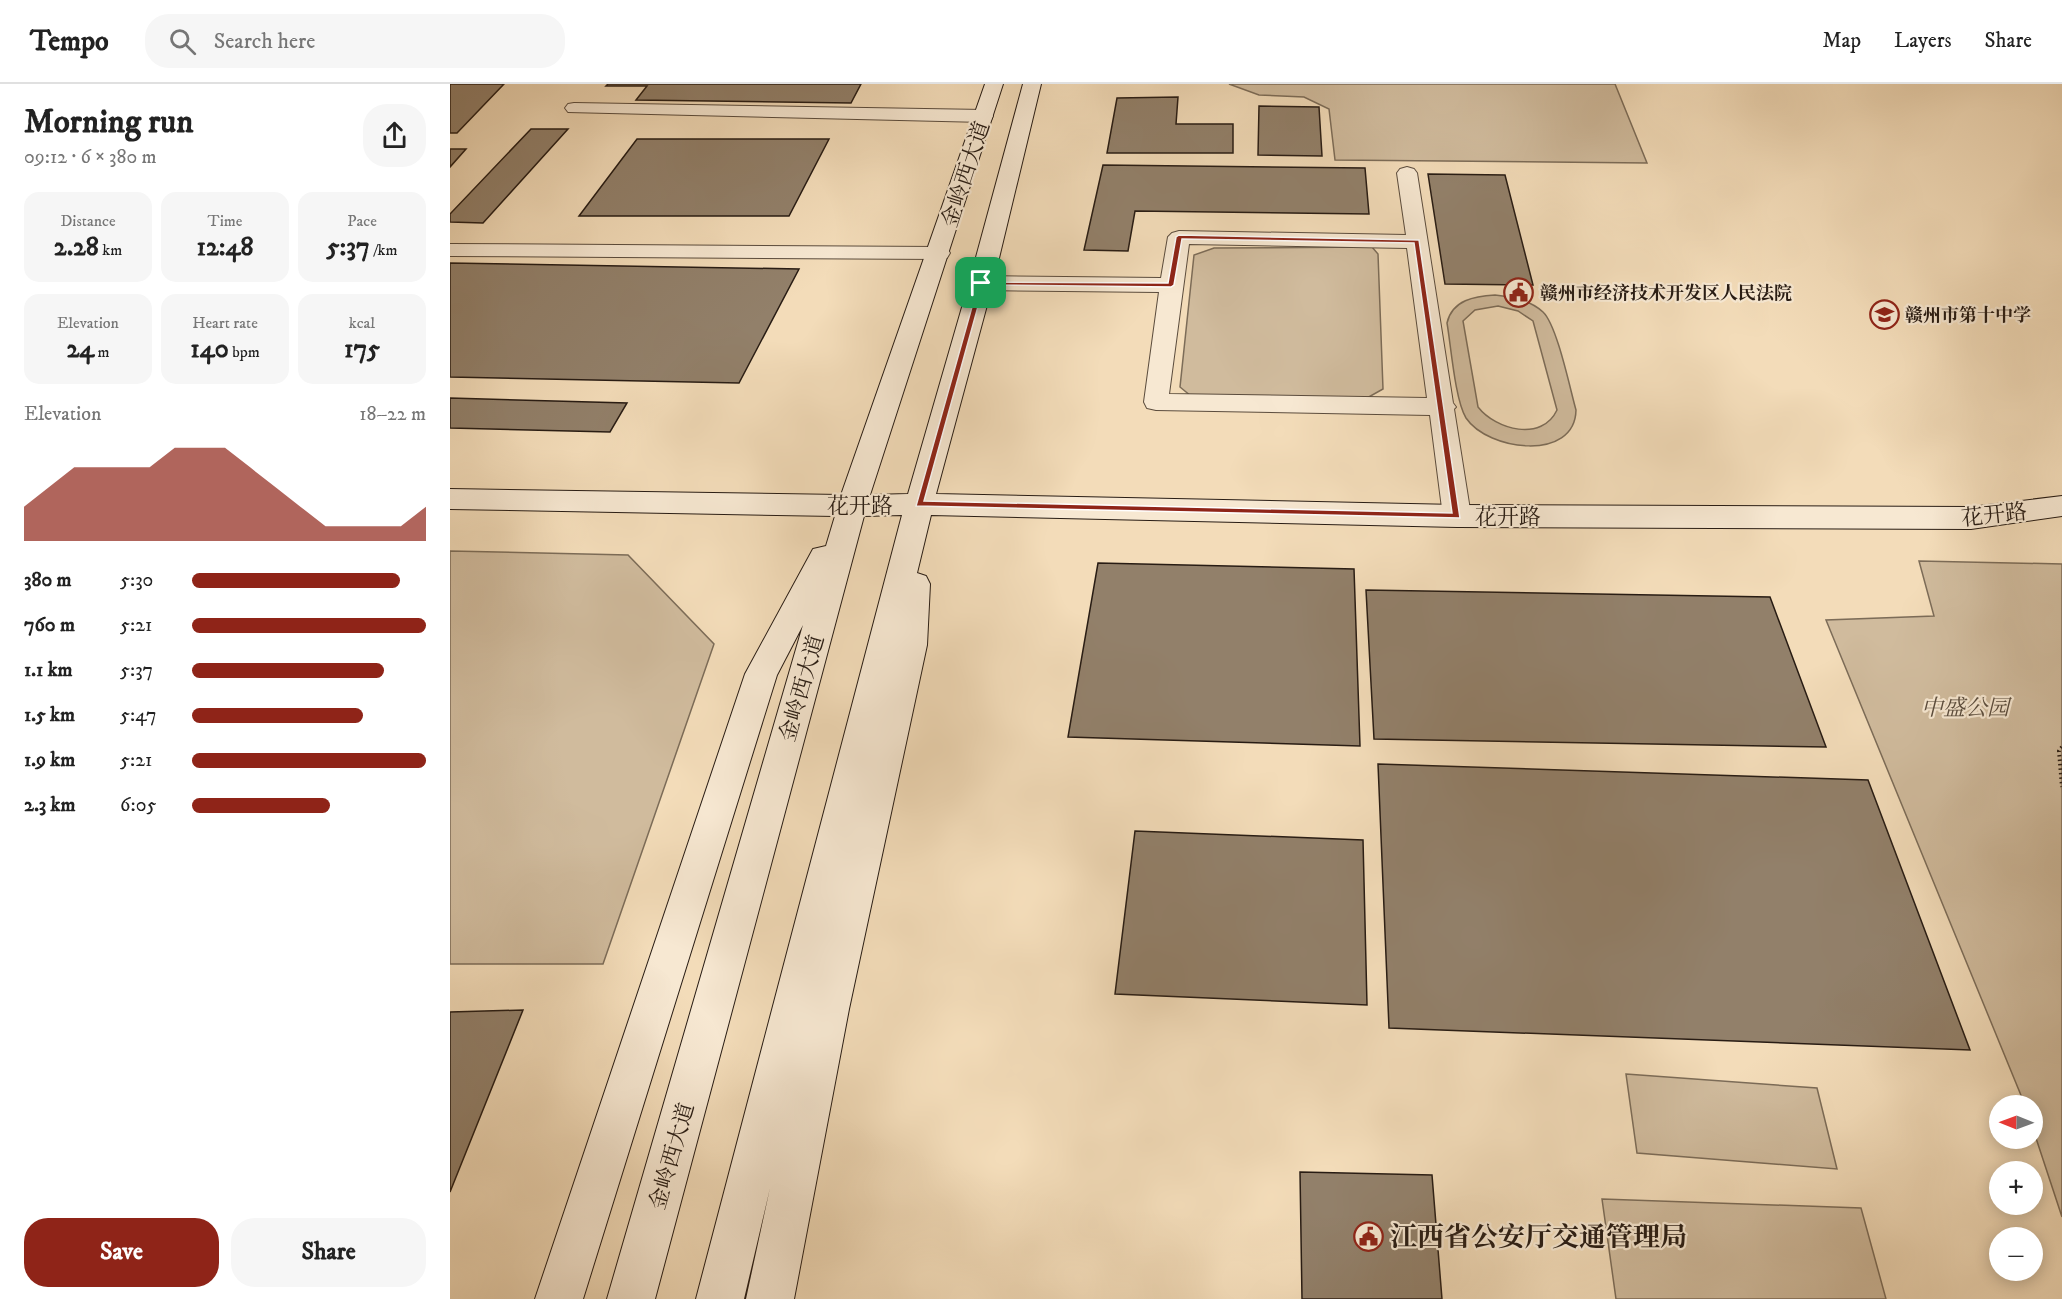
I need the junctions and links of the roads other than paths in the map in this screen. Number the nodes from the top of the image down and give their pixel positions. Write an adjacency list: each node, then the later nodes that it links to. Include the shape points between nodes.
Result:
1 (994, 84): 4 (main road, 金岭西大道)
2 (1032, 84): 9 (main road, 金岭西大道)
3 (574, 108): 4 (street)
4 (984, 116): 8 (main road, 金岭西大道)
5 (1407, 173): 6 (street)
6 (1417, 242): 10 (street, via 1179,237); 11 (street)
7 (450, 249): 8 (street)
8 (939, 253): 14 (main road, 金岭西大道)
9 (981, 283): 10 (street); 13 (main road, 金岭西大道)
10 (1171, 285): 11 (street, via 1156,402)
11 (1443, 407): 16 (street)
12 (450, 499): 14 (main road, 花开路)
13 (919, 504): 14 (main road, 花开路); 16 (main road, 花开路); 19 (main road, 金岭西大道); 20 (main road, via 911,645)
14 (852, 506): 17 (main road, via 761,674); 18 (main road, 金岭西大道)
15 (2062, 506): 16 (main road, 花开路, via 1971,518)
16 (1457, 516)
17 (559, 1299)
18 (631, 1299)
19 (720, 1299)
20 (770, 1299)

